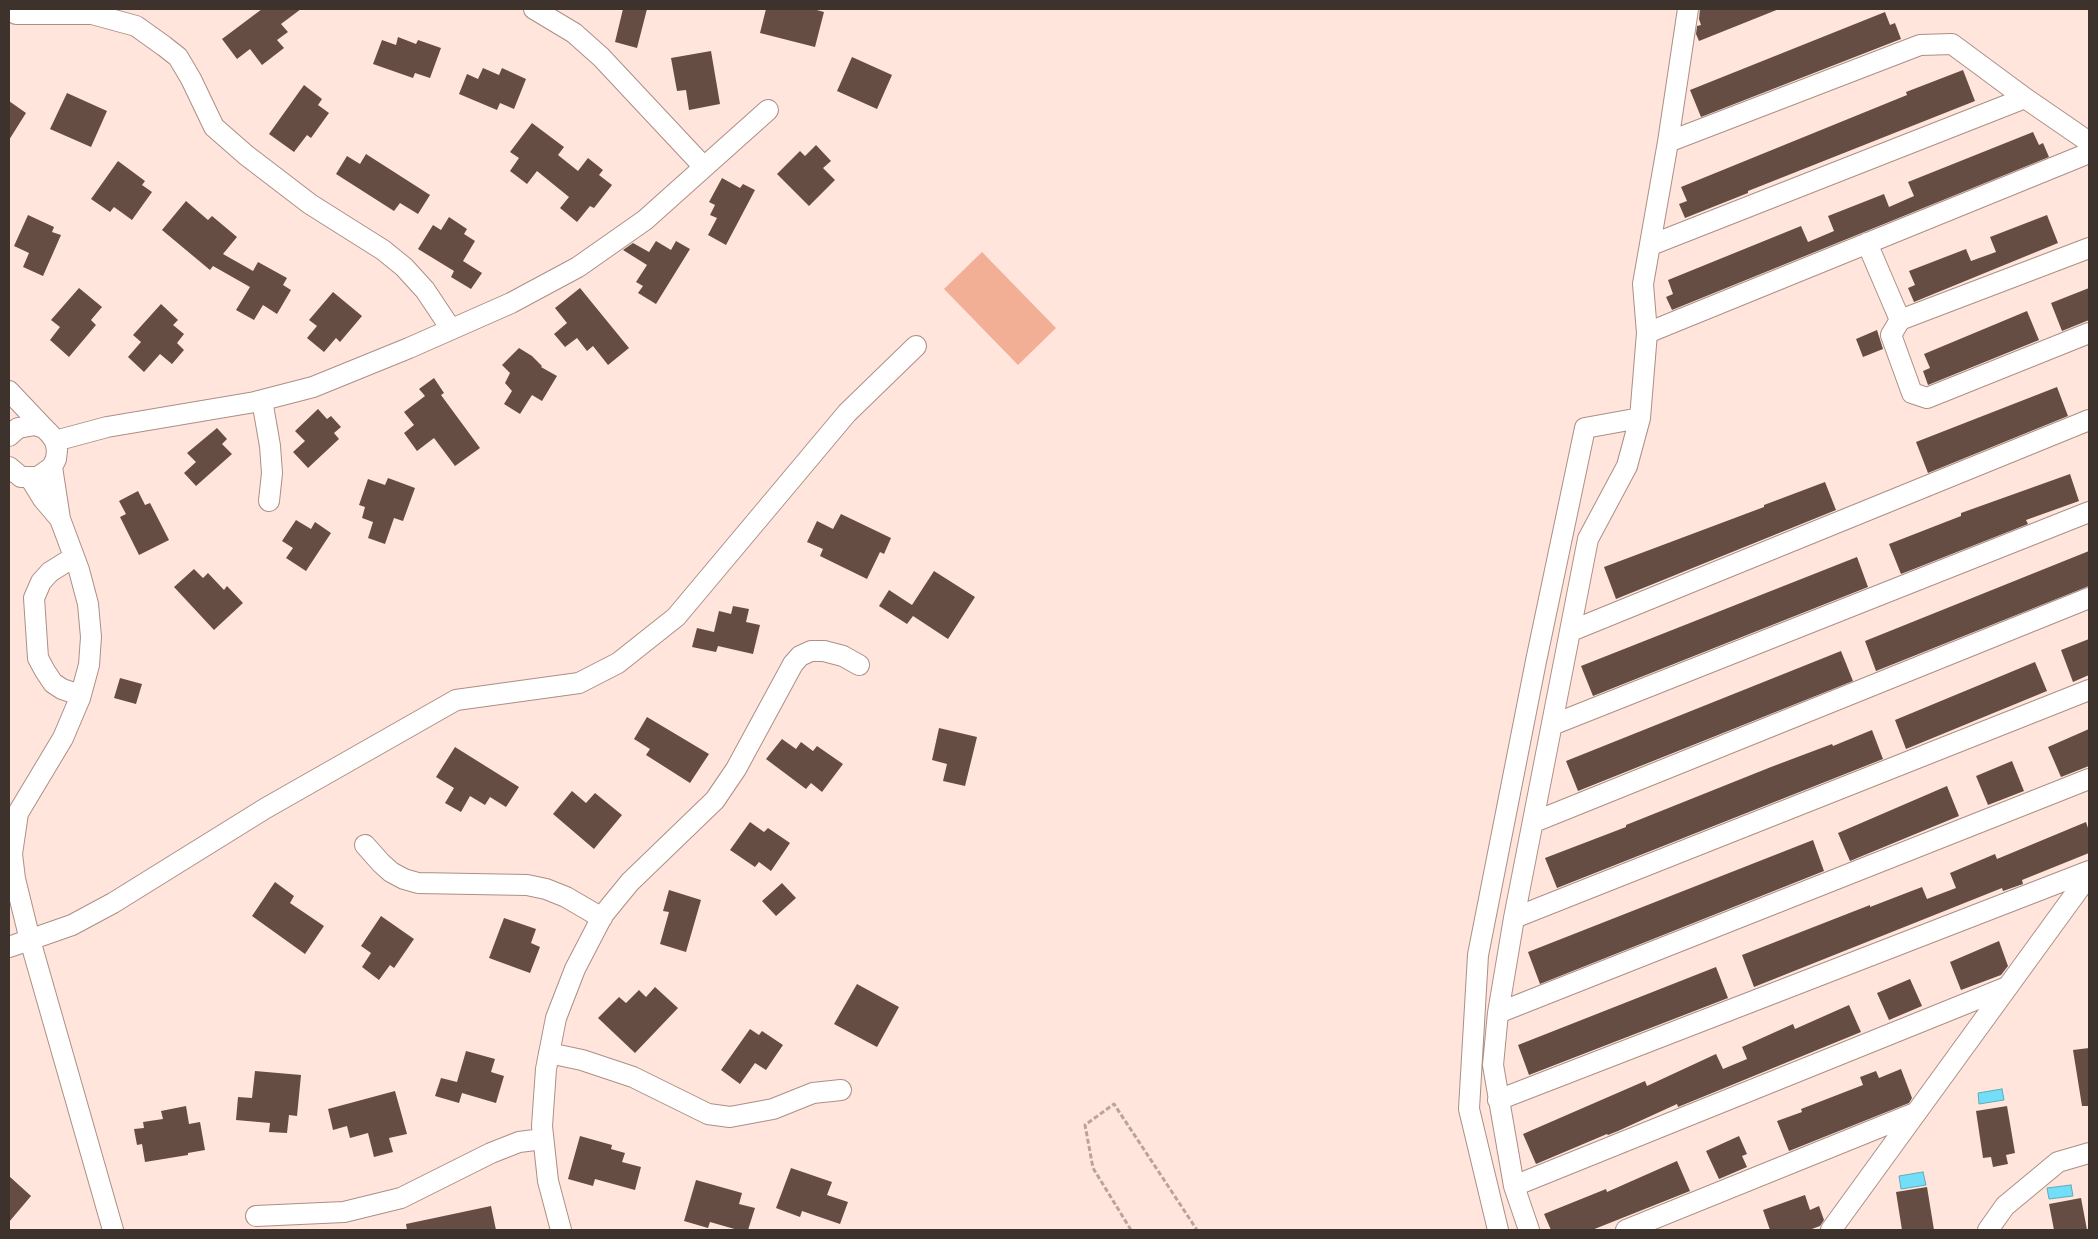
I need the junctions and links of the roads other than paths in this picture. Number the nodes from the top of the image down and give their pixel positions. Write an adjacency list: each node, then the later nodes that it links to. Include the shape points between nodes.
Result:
1 (534, 9): 9 (street, via 574,33 601,57)
2 (1688, 9): 6 (street)
3 (16, 14): 14 (street, via 92,14 136,26 164,46 178,57 214,127 310,204 404,267 426,290)
4 (2025, 98): 6 (street, via 1952,44 1920,45); 7 (street); 11 (street)
5 (768, 110): 9 (street)
6 (1668, 142): 11 (street)
7 (2089, 142)
8 (2089, 153): 10 (street)
9 (704, 167): 14 (street, via 645,220 578,267)
10 (1867, 243): 13 (street); 15 (street)
11 (1651, 245): 15 (street, via 1643,284)
12 (2089, 248): 13 (street)
13 (1900, 320): 16 (street, via 1891,335 1912,393 1927,398)
14 (451, 329): 19 (street, via 313,387)
15 (1647, 333): 20 (street)
16 (2089, 333)
17 (916, 346): 44 (street, via 847,413 676,617 618,663 579,683 456,700 266,808 113,903 72,925)
18 (9, 391): 22 (street)
19 (262, 400): 22 (street); 27 (street, via 272,474)
20 (1640, 418): 32 (street, via 1627,466 1588,539); 58 (street, via 1586,428 1478,955 1469,1109)
21 (2089, 420): 32 (street)
22 (49, 435): 23 (street, via 26,425); 24 (street, via 56,459)
23 (9, 436)
24 (52, 467): 26 (street, via 46,473); 29 (street)
25 (9, 468): 26 (street, via 21,477)
26 (30, 478): 29 (street)
27 (269, 501)
28 (2089, 512): 36 (street)
29 (60, 518): 30 (street)
30 (74, 557): 35 (street, via 88,604 91,637 89,665); 35 (street, via 50,572 34,598 38,658 58,686)
31 (2089, 598): 38 (street)
32 (1571, 631): 36 (street)
33 (859, 665): 42 (street, via 824,651 800,656 715,800 630,882)
34 (2089, 690): 43 (street)
35 (80, 695): 44 (street, via 63,738 18,813 14,830 15,878)
36 (1552, 725): 38 (street)
37 (2089, 778): 47 (street)
38 (1534, 822): 43 (street)
39 (366, 845): 42 (street, via 391,872 404,879 418,883 527,885 566,897)
40 (2089, 871): 50 (street)
41 (2089, 875): 46 (street)
42 (602, 918): 48 (street, via 572,977 556,1018)
43 (1514, 918): 47 (street)
44 (30, 940): 45 (street); 56 (street)
45 (9, 947)
46 (2007, 987): 51 (street); 54 (street)
47 (1498, 1013): 50 (street, via 1493,1065)
48 (549, 1053): 49 (street, via 634,1076 708,1114 730,1118 773,1109 813,1093); 52 (street, via 542,1117)
49 (841, 1090)
50 (1498, 1100): 54 (street)
51 (1915, 1113): 60 (street); 61 (street)
52 (543, 1139): 55 (street, via 519,1142 491,1153 401,1198 344,1212); 57 (street, via 548,1181)
53 (2089, 1153): 62 (street, via 2058,1162 2005,1206)
54 (1514, 1186): 59 (street)
55 (256, 1216)
56 (112, 1230)
57 (561, 1230)
58 (1498, 1230)
59 (1529, 1230)
60 (1626, 1230)
61 (1831, 1230)
62 (1988, 1230)

